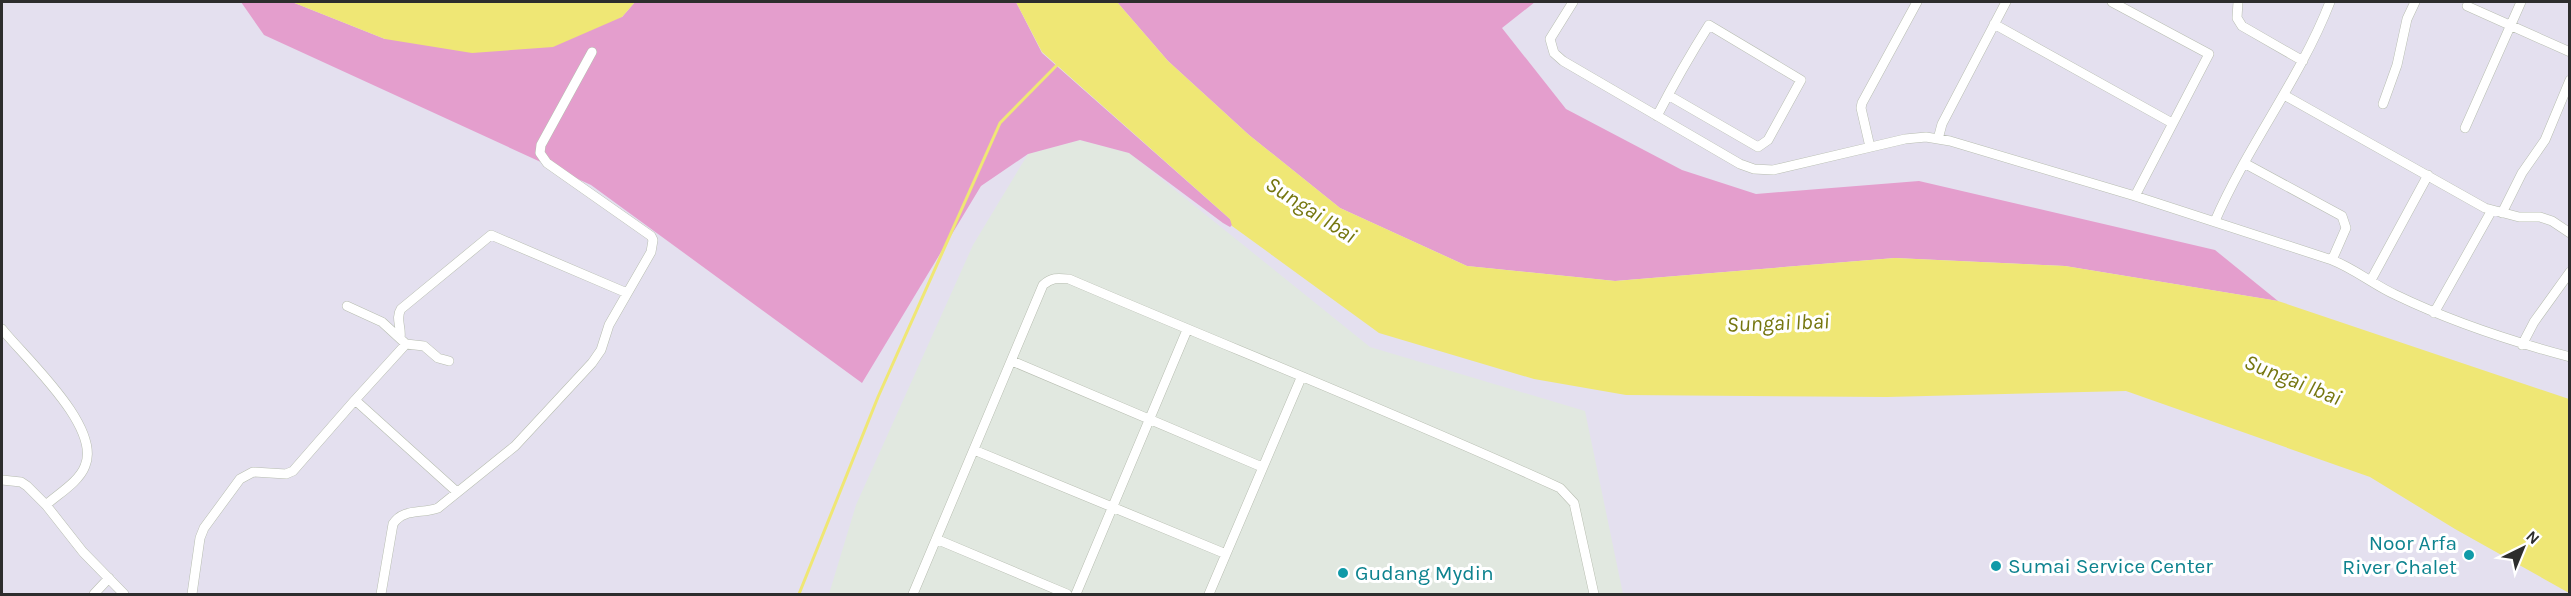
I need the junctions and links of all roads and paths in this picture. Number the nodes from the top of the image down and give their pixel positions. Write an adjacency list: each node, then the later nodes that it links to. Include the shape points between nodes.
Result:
1 (1573, 2): 19 (street, via 1550,39 1554,53)
2 (1917, 2): 23 (street, via 1862,103)
3 (2006, 2): 10 (street)
4 (2112, 2): 20 (street, via 2209,54)
5 (2238, 2): 14 (street, via 2236,18 2242,26)
6 (2330, 2): 14 (street)
7 (2415, 2): 18 (street)
8 (2521, 2): 11 (street)
9 (2467, 6): 11 (street)
10 (1994, 24): 20 (street); 22 (street)
11 (2511, 26): 13 (street); 21 (street)
12 (592, 52): 34 (street, via 540,153 547,163 654,240)
13 (2570, 52)
14 (2301, 65): 17 (street)
15 (2570, 80): 28 (street, via 2545,140 2522,173)
16 (1668, 95): 16 (street, via 1709,25 1801,80 1768,140 1758,147); 19 (street)
17 (2283, 95): 24 (street); 25 (street)
18 (2383, 104)
19 (1657, 116): 23 (street, via 1740,164 1768,170)
20 (2172, 123): 26 (street)
21 (2465, 128)
22 (1938, 139): 23 (street, via 1905,139); 26 (street)
23 (1870, 147)
24 (2244, 163): 29 (street); 31 (street, via 2342,216 2346,228)
25 (2420, 171): 27 (street); 33 (street)
26 (2135, 196): 29 (street)
27 (2492, 210): 28 (street); 36 (street)
28 (2502, 213): 30 (street, via 2540,217)
29 (2215, 221): 31 (street)
30 (2570, 233)
31 (2332, 260): 33 (street)
32 (2570, 272): 40 (street)
33 (2371, 280): 36 (street)
34 (627, 293): 39 (street, via 491,235 401,309 398,317); 50 (street, via 592,363 515,446)
35 (347, 306): 39 (street, via 382,322)
36 (2434, 313): 40 (street)
37 (2, 329): 51 (street, via 64,400 86,439 85,468)
38 (1187, 330): 43 (street, via 1069,279 1050,279 1043,285); 44 (street); 46 (street)
39 (403, 341): 42 (street, via 424,346 438,358); 45 (street)
40 (2522, 345): 41 (street)
41 (2570, 357)
42 (449, 361)
43 (1012, 361): 46 (street); 47 (street)
44 (1301, 378): 48 (street); 64 (street, via 1432,430 1560,488 1574,503)
45 (355, 400): 50 (street); 58 (street, via 293,471 253,472 240,478 204,528)
46 (1150, 419): 48 (street); 52 (street)
47 (974, 450): 52 (street); 53 (street)
48 (1262, 467): 54 (street)
49 (2, 480): 51 (street, via 21,482)
50 (457, 492): 59 (street, via 429,512 407,512 396,519)
51 (46, 505): 55 (street)
52 (1112, 508): 54 (street); 62 (street)
53 (936, 539): 60 (street); 61 (street)
54 (1226, 555): 63 (street)
55 (109, 578): 56 (street); 57 (street)
56 (93, 594)
57 (124, 594)
58 (192, 594)
59 (381, 594)
60 (913, 594)
61 (1067, 594)
62 (1076, 594)
63 (1209, 594)
64 (1594, 594)

